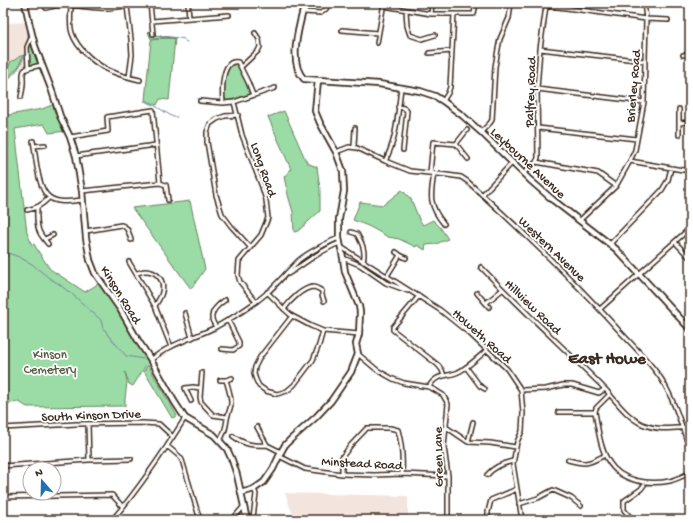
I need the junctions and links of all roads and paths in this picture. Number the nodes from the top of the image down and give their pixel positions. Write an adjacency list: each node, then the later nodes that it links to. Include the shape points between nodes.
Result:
1 (26, 3): 33 (street, Kinson Road)
2 (143, 3): 15 (street)
3 (150, 3): 27 (street)
4 (188, 3): 24 (street)
5 (305, 3): 20 (street)
6 (328, 3): 20 (street, via 321,13)
7 (432, 3): 21 (street)
8 (476, 3): 22 (street, via 474,14)
9 (511, 3): 67 (street, via 495,67 492,120)
10 (567, 3): 18 (street)
11 (644, 3): 25 (street, Brierley Road)
12 (530, 4): 16 (street)
13 (71, 5): 15 (street, via 99,8); 17 (street); 46 (street, via 71,29 78,46 111,72)
14 (384, 5): 19 (street); 30 (street)
15 (127, 6): 46 (street, via 132,55)
16 (546, 6): 18 (street); 37 (street, Palfrey Road)
17 (46, 8)
18 (566, 8): 25 (street)
19 (406, 10): 21 (street); 32 (street, via 410,35 422,39)
20 (303, 12): 48 (street, Leybourne Avenue, via 296,43 297,67 304,79)
21 (431, 14): 22 (street)
22 (454, 14): 38 (street)
23 (229, 15): 24 (street)
24 (189, 18): 27 (street)
25 (646, 19): 26 (street); 42 (street, Brierley Road)
26 (668, 20)
27 (152, 21): 31 (street)
28 (342, 30): 30 (street, via 346,33)
29 (255, 33): 44 (street, via 260,47)
30 (378, 33): 34 (street)
31 (153, 34)
32 (435, 35)
33 (32, 36): 43 (street, Kinson Road); 45 (street, via 27,47)
34 (377, 38): 35 (street); 36 (street)
35 (382, 38)
36 (377, 43)
37 (540, 49): 42 (street); 51 (street, Palfrey Road)
38 (452, 51): 39 (street); 56 (street, via 449,90)
39 (429, 53)
40 (690, 54): 41 (street)
41 (682, 55)
42 (646, 61): 57 (street, Brierley Road)
43 (42, 65): 45 (street); 69 (street, Kinson Road)
44 (241, 67): 52 (street); 58 (street, via 235,61 228,65 222,90)
45 (28, 68): 53 (street, via 22,75)
46 (130, 78): 47 (street)
47 (140, 80)
48 (318, 80): 50 (street, Leybourne Avenue); 78 (street, via 315,111)
49 (275, 88): 52 (street)
50 (401, 88): 56 (street, Leybourne Avenue, via 425,92); 59 (street)
51 (537, 89): 57 (street); 65 (street, Palfrey Road)
52 (253, 95): 55 (street)
53 (21, 97)
54 (200, 101): 58 (street)
55 (234, 102): 58 (street); 61 (street, Long Road)
56 (443, 102): 67 (street, Leybourne Avenue)
57 (644, 102): 70 (street, Brierley Road)
58 (223, 103)
59 (398, 107): 77 (street, via 404,108 407,112); 82 (street, via 392,147)
60 (679, 109): 63 (street)
61 (238, 115): 111 (street, Long Road, via 244,140 266,200 268,218 261,235); 111 (street, via 225,116 210,124 207,142 222,214)
62 (690, 122): 63 (street)
63 (680, 123): 68 (street)
64 (355, 128): 76 (street)
65 (538, 128): 70 (street); 84 (street, Palfrey Road)
66 (467, 130): 72 (street)
67 (481, 132): 83 (street, Leybourne Avenue)
68 (679, 135)
69 (70, 137): 74 (street, via 108,131 107,117 153,110); 79 (street, Kinson Road)
70 (637, 139): 81 (street, Brierley Road)
71 (33, 141): 75 (street)
72 (456, 144): 80 (street); 87 (street, via 433,142)
73 (45, 145): 75 (street)
74 (156, 145): 79 (street); 89 (street)
75 (34, 146): 93 (street, via 40,183)
76 (354, 147): 78 (street); 82 (street, Western Avenue)
77 (403, 150)
78 (336, 152): 104 (street, via 342,166 344,184)
79 (76, 156): 91 (street, Kinson Road)
80 (468, 160)
81 (630, 161): 85 (street); 90 (street, Brierley Road)
82 (385, 162): 87 (street, Western Avenue, via 410,171)
83 (512, 162): 88 (street, Leybourne Avenue); 92 (street)
84 (536, 162): 88 (street); 90 (street, via 598,173)
85 (671, 168): 86 (street); 109 (street, via 662,190)
86 (690, 170)
87 (432, 173): 92 (street, Western Avenue, via 461,177); 99 (street, via 431,198 434,209)
88 (524, 174): 98 (street, Leybourne Avenue)
89 (160, 183): 91 (street); 95 (street, via 166,185)
90 (616, 186): 98 (street, Brierley Road)
91 (82, 191): 94 (street, Kinson Road)
92 (482, 195): 136 (street, Western Avenue)
93 (49, 198): 94 (street); 96 (street)
94 (82, 200): 101 (street, Kinson Road)
95 (168, 200)
96 (37, 208): 97 (street); 105 (street, via 38,228)
97 (27, 210)
98 (579, 221): 109 (street, Leybourne Avenue)
99 (444, 224)
100 (690, 228): 107 (street)
101 (86, 231): 106 (street, via 120,225 128,229); 149 (street, Kinson Road, via 90,260 95,273)
102 (351, 232): 118 (street, via 357,234 363,245)
103 (53, 235): 105 (street)
104 (339, 238): 110 (street); 123 (street, via 300,260)
105 (45, 239): 108 (street)
106 (131, 240)
107 (675, 242): 116 (street); 121 (street)
108 (48, 244)
109 (610, 244): 121 (street, Leybourne Avenue)
110 (341, 245): 114 (street); 118 (street, Howeth Road); 123 (street, via 331,247)
111 (250, 247): 131 (street, Long Road, via 239,261 238,275 240,282)
112 (396, 252): 113 (street)
113 (400, 255): 115 (street); 122 (street)
114 (344, 258): 127 (street, Howeth Road, via 360,265 386,283); 143 (street, via 345,272 359,306)
115 (406, 258)
116 (690, 258)
117 (129, 262): 120 (street)
118 (363, 262): 122 (street, Howeth Road)
119 (481, 268): 124 (street, Hillview Road)
120 (136, 274): 133 (street); 133 (street, via 145,271 160,277 162,293)
121 (639, 274): 136 (street); 141 (street, Leybourne Avenue)
122 (387, 276): 127 (street, Howeth Road)
123 (283, 277): 125 (street)
124 (502, 290): 132 (street); 159 (street, Hillview Road)
125 (267, 292): 131 (street); 135 (street)
126 (477, 293): 132 (street)
127 (415, 294): 128 (street, Howeth Road)
128 (419, 296): 147 (street, Howeth Road, via 440,310); 152 (street, via 393,330 438,365)
129 (225, 300): 140 (street, via 213,311 211,318)
130 (324, 300): 135 (street, via 322,290 308,288 290,301)
131 (256, 302): 139 (street)
132 (486, 303): 134 (street)
133 (155, 306): 145 (street)
134 (489, 307)
135 (284, 309): 138 (street)
136 (600, 309): 170 (street, Western Avenue, via 655,370 674,403)
137 (185, 313): 144 (street)
138 (292, 316): 142 (street); 142 (street, via 260,357 255,368 256,380 266,392 287,392 294,385 313,360)
139 (228, 320): 140 (street); 146 (street, via 239,346 233,350)
140 (216, 327): 144 (street)
141 (690, 329)
142 (322, 331): 143 (street)
143 (359, 334): 148 (street, via 356,344)
144 (192, 338): 145 (street)
145 (171, 347): 149 (street)
146 (222, 349)
147 (487, 350): 150 (street); 160 (street, Howeth Road, via 507,369)
148 (358, 354): 156 (street, Green Lane, via 393,379); 182 (street, via 351,372 324,409 290,440)
149 (151, 360): 166 (street, Kinson Road)
150 (466, 367): 152 (street, via 455,374); 158 (street, via 480,386)
151 (202, 373): 157 (street)
152 (444, 376): 156 (street, via 433,381)
153 (232, 378): 155 (street)
154 (220, 380): 155 (street)
155 (226, 380): 165 (street, via 231,402)
156 (429, 387): 169 (street, Green Lane, via 443,395 448,404)
157 (200, 388): 162 (street, via 185,388); 165 (street, via 201,402 213,415)
158 (486, 389)
159 (605, 389): 160 (street, via 599,393 568,385); 161 (street, Hillview Road)
160 (521, 390): 180 (street, Howeth Road, via 523,422)
161 (610, 394): 164 (street); 170 (street, Hillview Road, via 629,415 642,424 659,429)
162 (191, 401)
163 (558, 412): 164 (street)
164 (594, 412): 183 (street)
165 (227, 417): 176 (street, via 224,434)
166 (185, 418): 175 (street); 176 (street, Kinson Road)
167 (473, 422): 177 (street)
168 (88, 424): 172 (street, South Kinson Drive); 175 (street, South Kinson Drive, via 159,424); 185 (street)
169 (446, 427): 177 (street); 193 (street, Green Lane, via 444,447)
170 (682, 427): 171 (street, Hillview Road); 181 (street, Western Avenue)
171 (690, 427)
172 (3, 428)
173 (257, 428): 178 (street)
174 (234, 436): 178 (street, via 249,445)
175 (173, 437): 179 (street)
176 (220, 440): 197 (street, Kinson Road, via 232,460)
177 (468, 442): 180 (street)
178 (267, 445): 182 (street, Minstead Road)
179 (167, 446): 202 (street); 205 (street, via 182,460)
180 (516, 447): 187 (street, Howeth Road)
181 (690, 450)
182 (280, 454): 190 (street, Minstead Road, via 305,469); 195 (street, via 267,479)
183 (605, 455): 186 (street, via 586,463); 189 (street, via 616,471 634,480 667,481)
184 (131, 459): 185 (street)
185 (88, 460): 188 (street)
186 (568, 460)
187 (513, 461): 192 (street, via 495,468); 196 (street, Howeth Road)
188 (3, 466)
189 (690, 473)
190 (342, 474): 191 (street, Minstead Road); 191 (street, via 342,457 366,428 398,430 402,444)
191 (402, 474): 193 (street, Minstead Road)
192 (486, 475)
193 (448, 476): 208 (street, Green Lane)
194 (644, 485): 213 (street, via 624,501 624,510)
195 (254, 489): 197 (street); 203 (street, via 256,494)
196 (517, 489): 199 (street, Howeth Road); 209 (street, via 491,500)
197 (241, 493): 200 (street, Kinson Road)
198 (3, 497): 202 (street, via 112,496)
199 (519, 504): 201 (street, via 552,490 571,498); 210 (street, Howeth Road)
200 (244, 506): 206 (street); 207 (street, Kinson Road)
201 (581, 506)
202 (123, 507): 204 (street)
203 (253, 518)
204 (112, 520)
205 (200, 520)
206 (232, 520)
207 (247, 520)
208 (448, 520)
209 (488, 520)
210 (522, 520)
211 (567, 520): 212 (street)
212 (575, 520)
213 (633, 520)

